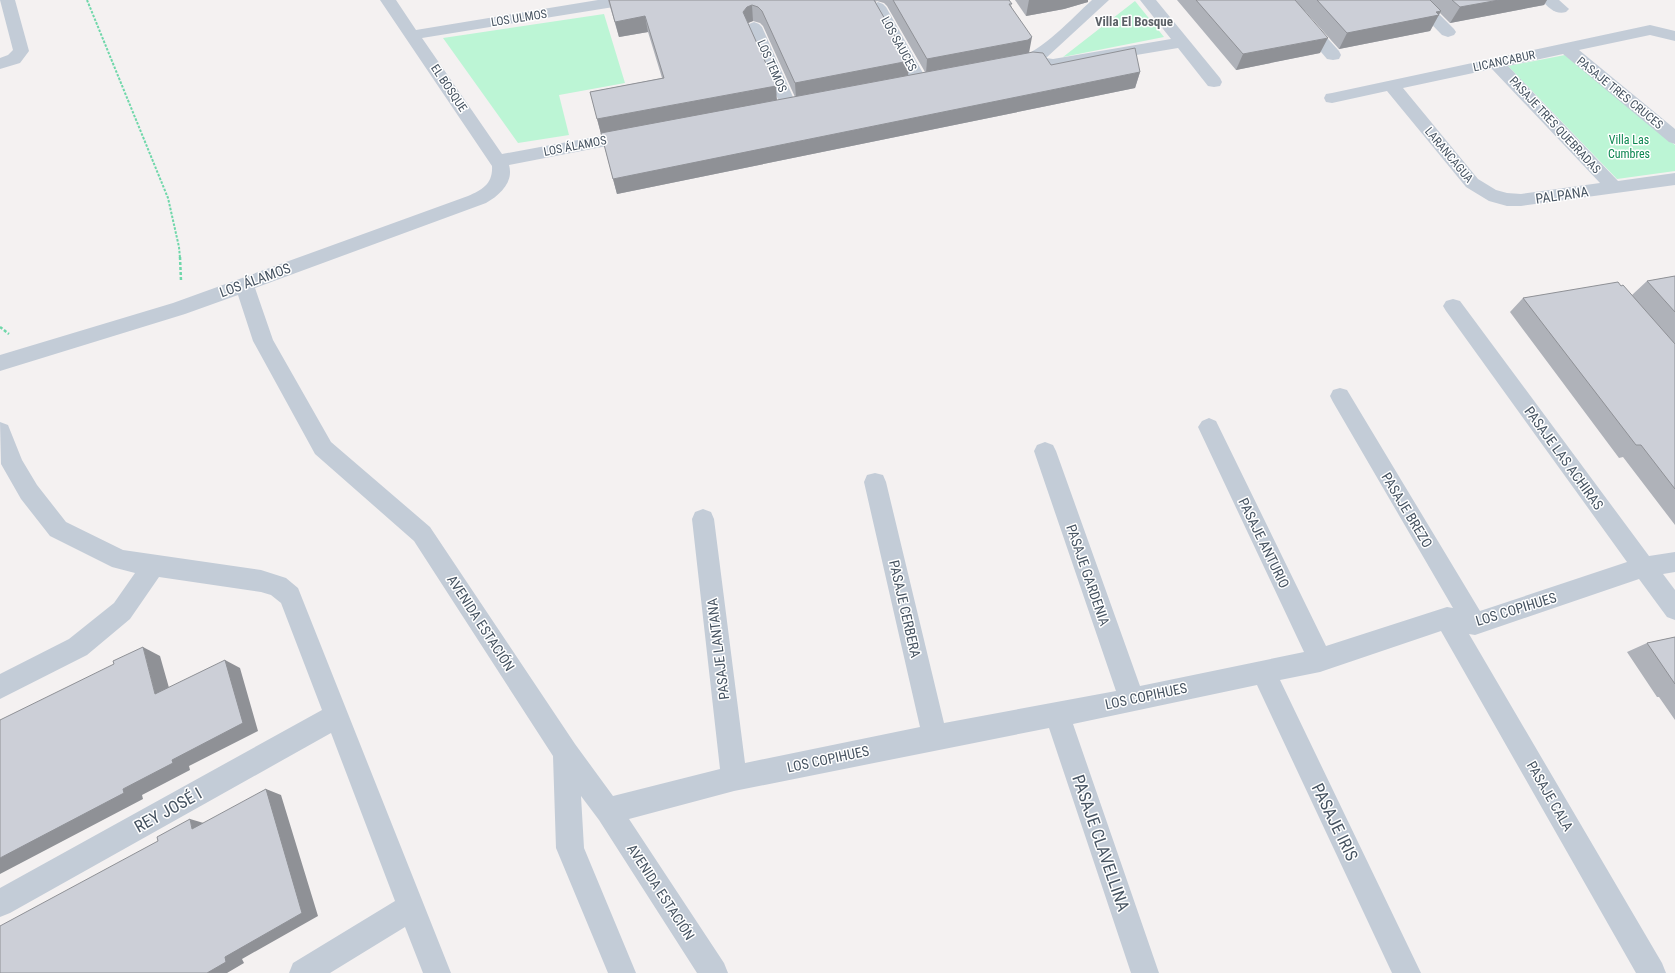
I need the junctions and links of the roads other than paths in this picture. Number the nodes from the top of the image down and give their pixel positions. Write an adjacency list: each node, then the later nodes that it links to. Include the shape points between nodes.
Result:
1 (7, 0): 18 (street, via 21,51 14,59)
2 (388, 0): 11 (street, EL BOSQUE)
3 (626, 0): 11 (street, LOS ULMOS)
4 (1101, 0): 15 (street)
5 (1148, 0): 13 (street)
6 (1285, 0): 16 (street)
7 (1416, 0): 10 (street)
8 (878, 7): 20 (street, LOS SAUCES)
9 (754, 26): 24 (street, LOS TEMOS)
10 (1448, 32)
11 (413, 35): 27 (street, EL BOSQUE)
12 (1675, 36): 14 (street, LICANCABUR, via 1650,30)
13 (1182, 42): 15 (street, via 1053,64); 21 (street)
14 (1566, 48): 17 (street, LICANCABUR); 26 (street, PASAJE TRES CRUCES)
15 (1036, 52): 19 (street)
16 (1333, 55)
17 (1496, 63): 22 (street, LICANCABUR); 30 (street, PASAJE TRES QUEBRADAS)
18 (0, 64)
19 (1008, 65)
20 (920, 82)
21 (1214, 82)
22 (1391, 85): 23 (street, LICANCABUR); 31 (street, LARANCAGUA, via 1472,183 1489,195 1504,200)
23 (1332, 98)
24 (789, 106)
25 (644, 133): 27 (street, LOS ÁLAMOS)
26 (1675, 138)
27 (498, 160): 28 (street, EL BOSQUE, via 501,166)
28 (501, 179): 32 (street, LOS ÁLAMOS, via 492,192 474,201)
29 (1675, 179): 30 (street, PALPANA)
30 (1614, 187): 31 (street, PALPANA)
31 (1521, 200)
32 (244, 284): 34 (street, LOS ÁLAMOS, via 178,309); 54 (street, AVENIDA ESTACIÓN, via 263,341 323,448 422,534)
33 (1452, 306): 43 (street, PASAJE LAS ACHIRAS)
34 (0, 363)
35 (1340, 396): 46 (street, PASAJE BREZO)
36 (1209, 427): 47 (street, PASAJE ANTURIO)
37 (0, 431): 42 (street, via 12,464 29,492 58,529 120,560)
38 (1045, 451): 50 (street, PASAJE GARDENIA)
39 (875, 482): 53 (street, PASAJE CERBERA)
40 (703, 519): 55 (street, PASAJE LANTANA)
41 (1675, 562): 43 (street, LOS COPIHUES)
42 (154, 566): 49 (street, via 122,611 78,647); 52 (street, via 261,580 278,586 290,596)
43 (1644, 567): 44 (street, PASAJE LAS ACHIRAS); 46 (street, LOS COPIHUES)
44 (1675, 609)
45 (1447, 618): 46 (street, LOS COPIHUES); 47 (street, LOS COPIHUES); 65 (street, PASAJE CALA)
46 (1475, 624)
47 (1320, 660): 48 (street, LOS COPIHUES)
48 (1263, 671): 50 (street, LOS COPIHUES); 64 (street, PASAJE IRIS)
49 (0, 687)
50 (1132, 700): 51 (street, LOS COPIHUES)
51 (1056, 714): 53 (street, LOS COPIHUES); 63 (street, PASAJE CLAVELLINA)
52 (337, 716): 57 (street, REY JOSÉ I); 58 (street)
53 (935, 737): 55 (street, LOS COPIHUES)
54 (566, 753): 56 (street, AVENIDA ESTACIÓN); 61 (street, via 570,848)
55 (734, 778): 56 (street, LOS COPIHUES)
56 (608, 811): 62 (street, AVENIDA ESTACIÓN)
57 (0, 903)
58 (412, 907): 59 (street); 60 (street)
59 (303, 973)
60 (438, 973)
61 (622, 973)
62 (714, 973)
63 (1144, 973)
64 (1407, 973)
65 (1652, 973)

